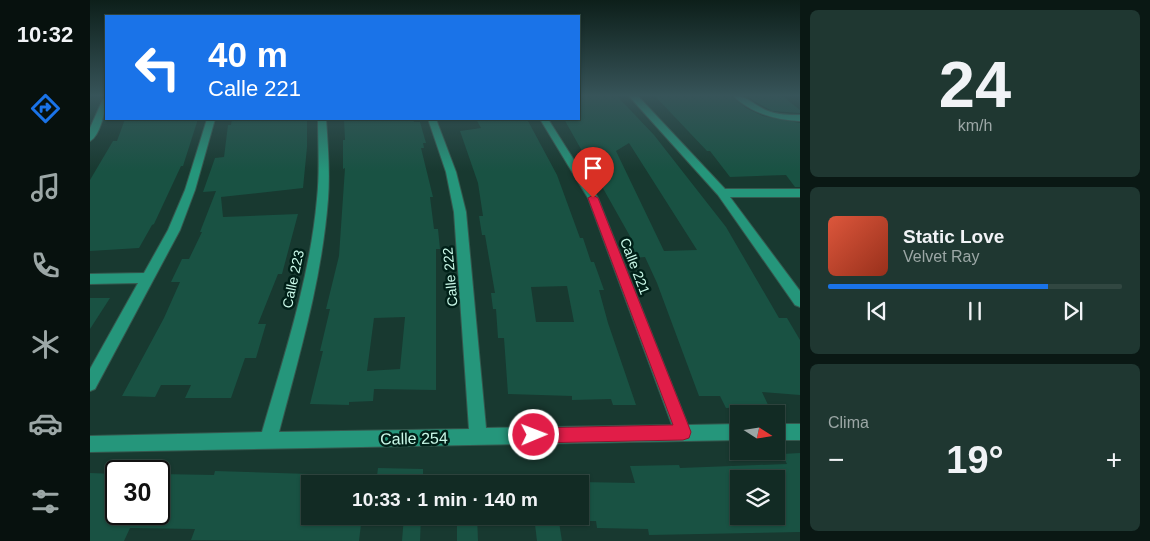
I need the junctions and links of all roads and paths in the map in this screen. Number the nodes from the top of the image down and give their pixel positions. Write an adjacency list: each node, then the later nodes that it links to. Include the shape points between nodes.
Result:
1 (98, 120): 7 (street)
2 (211, 120): 10 (street, via 190,190 174,230)
3 (322, 120): 19 (street, Calle 223, via 324,168 320,226 302,312)
4 (432, 120): 18 (street, Calle 222, via 451,172 460,212)
5 (545, 120): 14 (street, Calle 221, via 593,198)
6 (656, 120): 9 (street)
7 (90, 138)
8 (800, 193): 9 (street)
9 (722, 194): 12 (street)
10 (148, 278): 11 (street); 13 (street)
11 (90, 279)
12 (800, 301)
13 (90, 384)
14 (683, 432): 15 (street, Calle 254); 18 (street, Calle 254)
15 (730, 432)
16 (785, 432): 17 (street)
17 (800, 432)
18 (478, 436): 19 (street, Calle 254)
19 (268, 442): 20 (street, Calle 254)
20 (90, 444)

